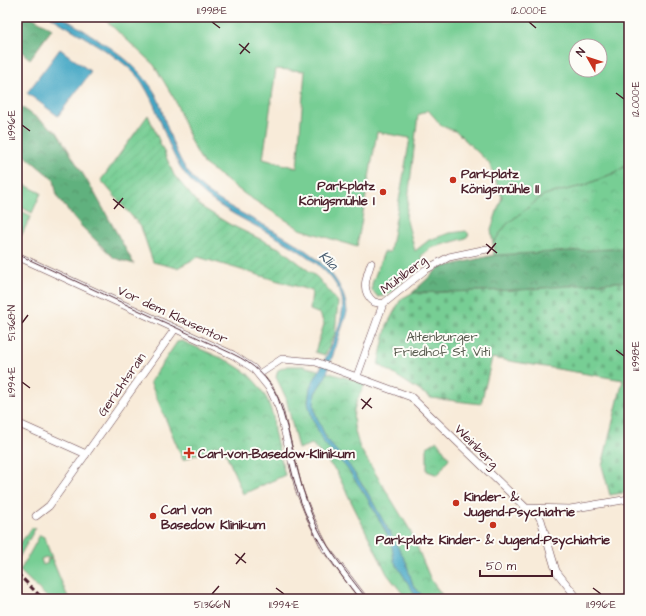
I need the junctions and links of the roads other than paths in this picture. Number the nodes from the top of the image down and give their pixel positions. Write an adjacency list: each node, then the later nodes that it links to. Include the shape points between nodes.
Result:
1 (487, 249): 4 (street, Mühlberg, via 449,257 425,270)
2 (17, 256): 5 (street, Vor dem Klausentor)
3 (371, 263): 4 (street, via 365,291 374,302)
4 (383, 304): 7 (street, Mühlberg)
5 (175, 328): 6 (street, Vor dem Klausentor, via 241,360); 9 (street, Gerichtsrain)
6 (259, 374): 7 (street, Weinberg, via 282,359 316,362); 14 (street, Vor dem Klausentor, via 277,404 300,490 318,535 332,558)
7 (357, 376): 11 (street, Weinberg, via 411,397 499,484 526,508)
8 (17, 423): 9 (street)
9 (86, 454): 12 (street, Gerichtsrain, via 49,506)
10 (629, 499): 11 (street, Weinberg, via 570,509)
11 (534, 509): 15 (street, via 541,520 556,571)
12 (36, 516)
13 (629, 597): 16 (street)
14 (364, 599)
15 (578, 599)
16 (614, 599)

